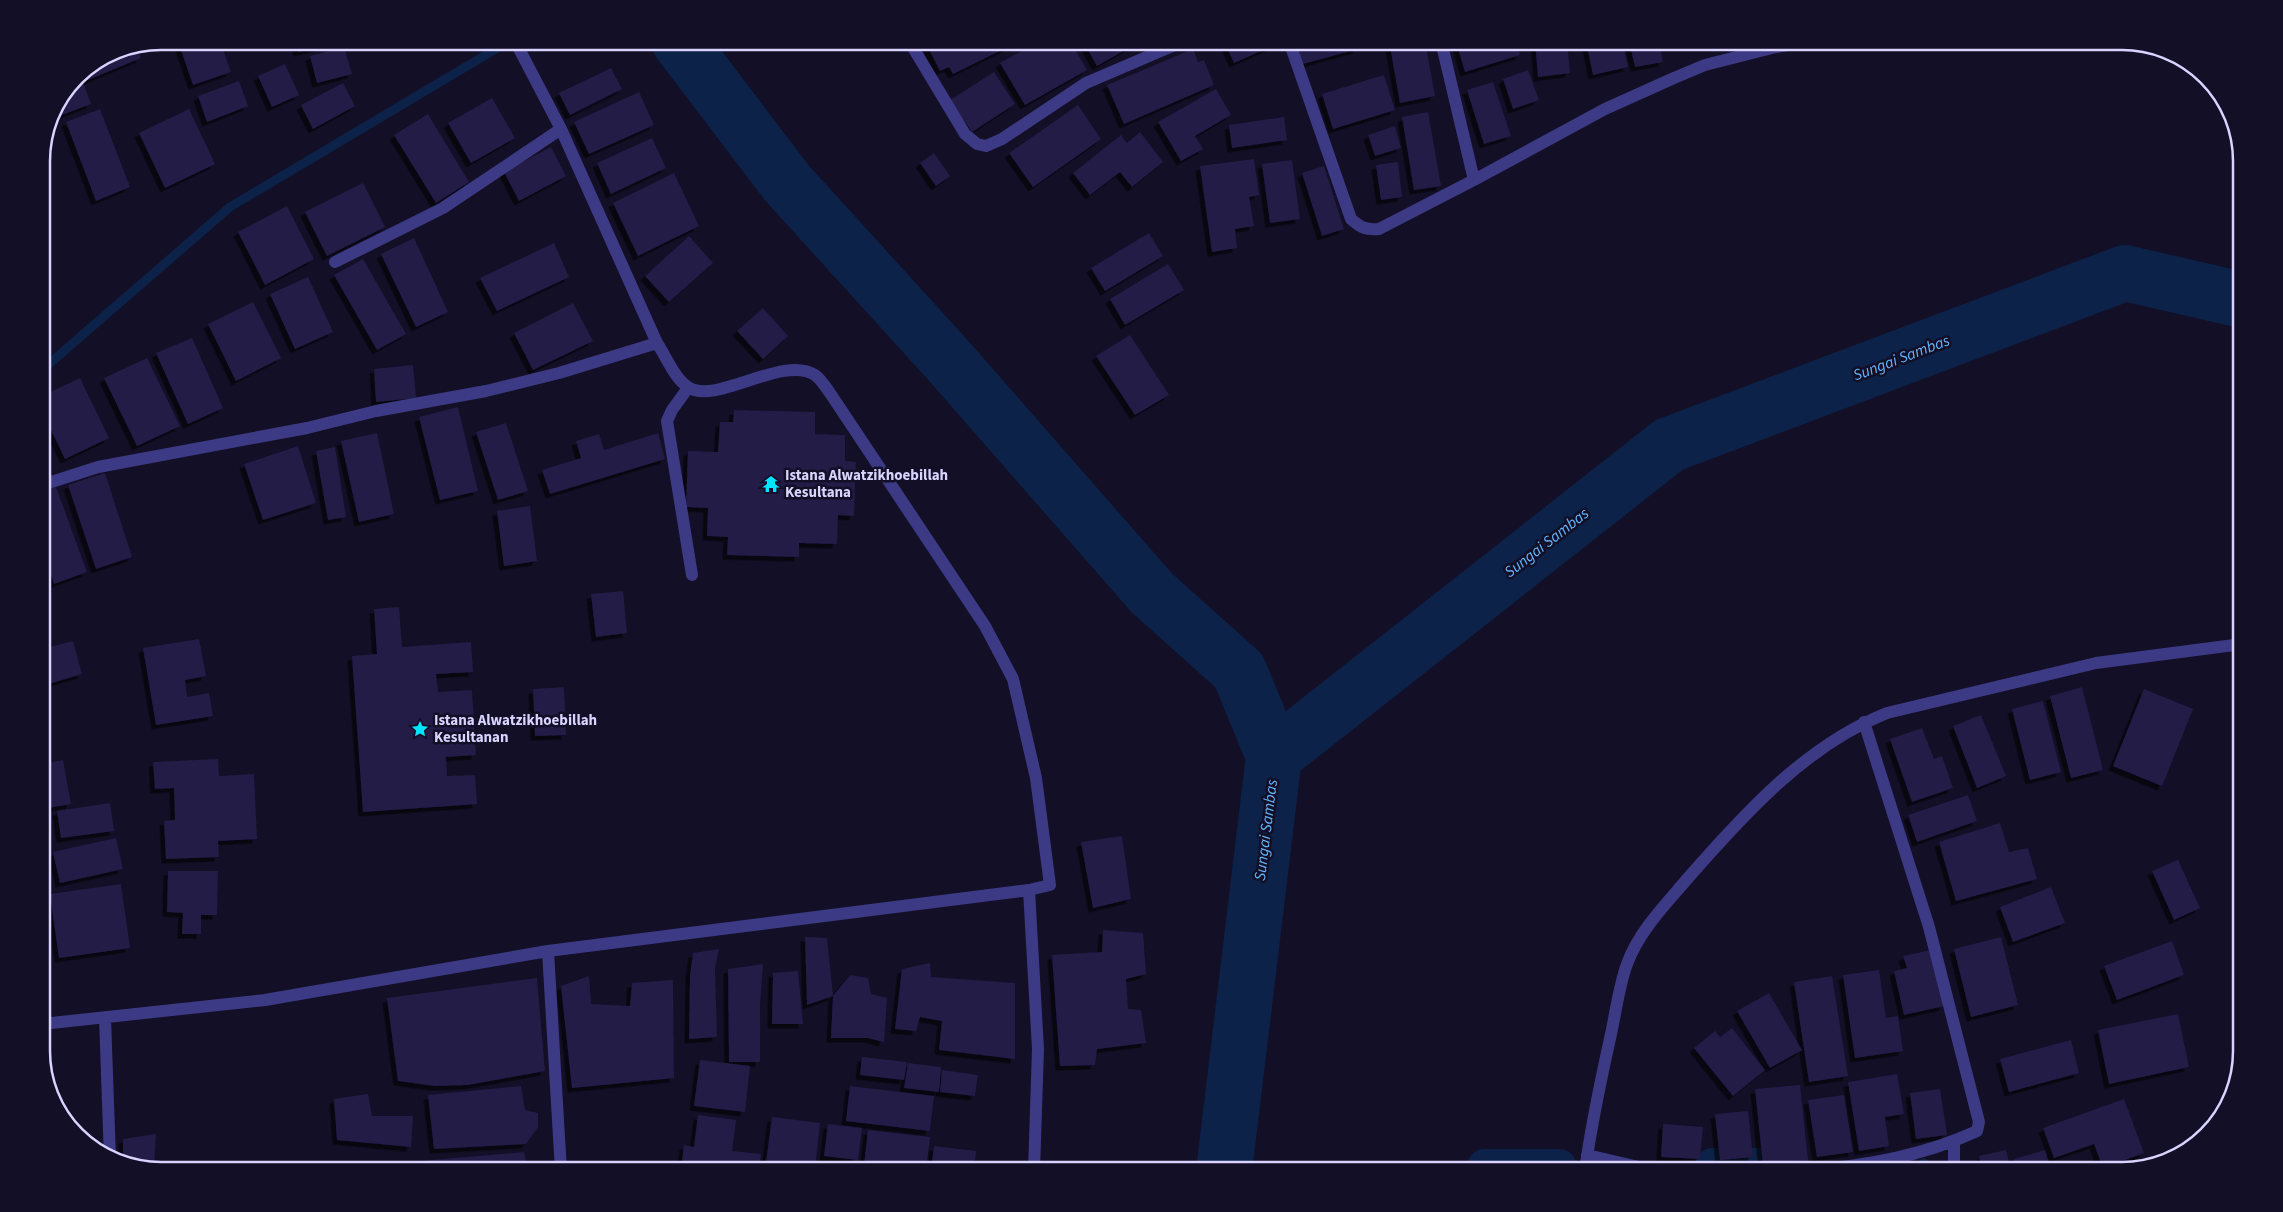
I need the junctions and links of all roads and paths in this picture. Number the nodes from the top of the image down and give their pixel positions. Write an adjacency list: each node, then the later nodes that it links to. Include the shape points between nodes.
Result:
1 (521, 50): 7 (street)
2 (914, 50): 3 (street, via 965,134 977,144 986,146 1002,139 1086,83)
3 (1163, 50)
4 (1293, 50): 8 (street, via 1352,219 1361,228 1379,229)
5 (1443, 50): 8 (street)
6 (1764, 50): 8 (street, via 1705,65 1605,109)
7 (561, 129): 9 (street, via 443,208); 10 (street)
8 (1474, 180)
9 (335, 262)
10 (657, 342): 11 (street); 12 (street, via 559,373 486,391 98,466)
11 (688, 388): 13 (street, via 667,421); 16 (street, via 708,391 802,370 816,376 832,396 985,626 1013,679 1036,778 1050,885)
12 (50, 482)
13 (692, 575)
14 (2233, 645): 15 (street, via 2096,663 1887,713)
15 (1864, 722): 20 (street, via 1929,927 1978,1113 1977,1131); 22 (street, via 1806,761 1738,821 1644,932 1627,963)
16 (1030, 890): 17 (street); 24 (street, via 1038,1049)
17 (548, 951): 18 (street, via 265,1000); 23 (street)
18 (105, 1018): 19 (street); 21 (street)
19 (50, 1023)
20 (1954, 1142): 27 (street); 28 (street)
21 (110, 1150)
22 (1587, 1155): 25 (street); 26 (street)
23 (561, 1162)
24 (1034, 1162)
25 (1586, 1162)
26 (1617, 1162)
27 (1881, 1162)
28 (1954, 1162)

